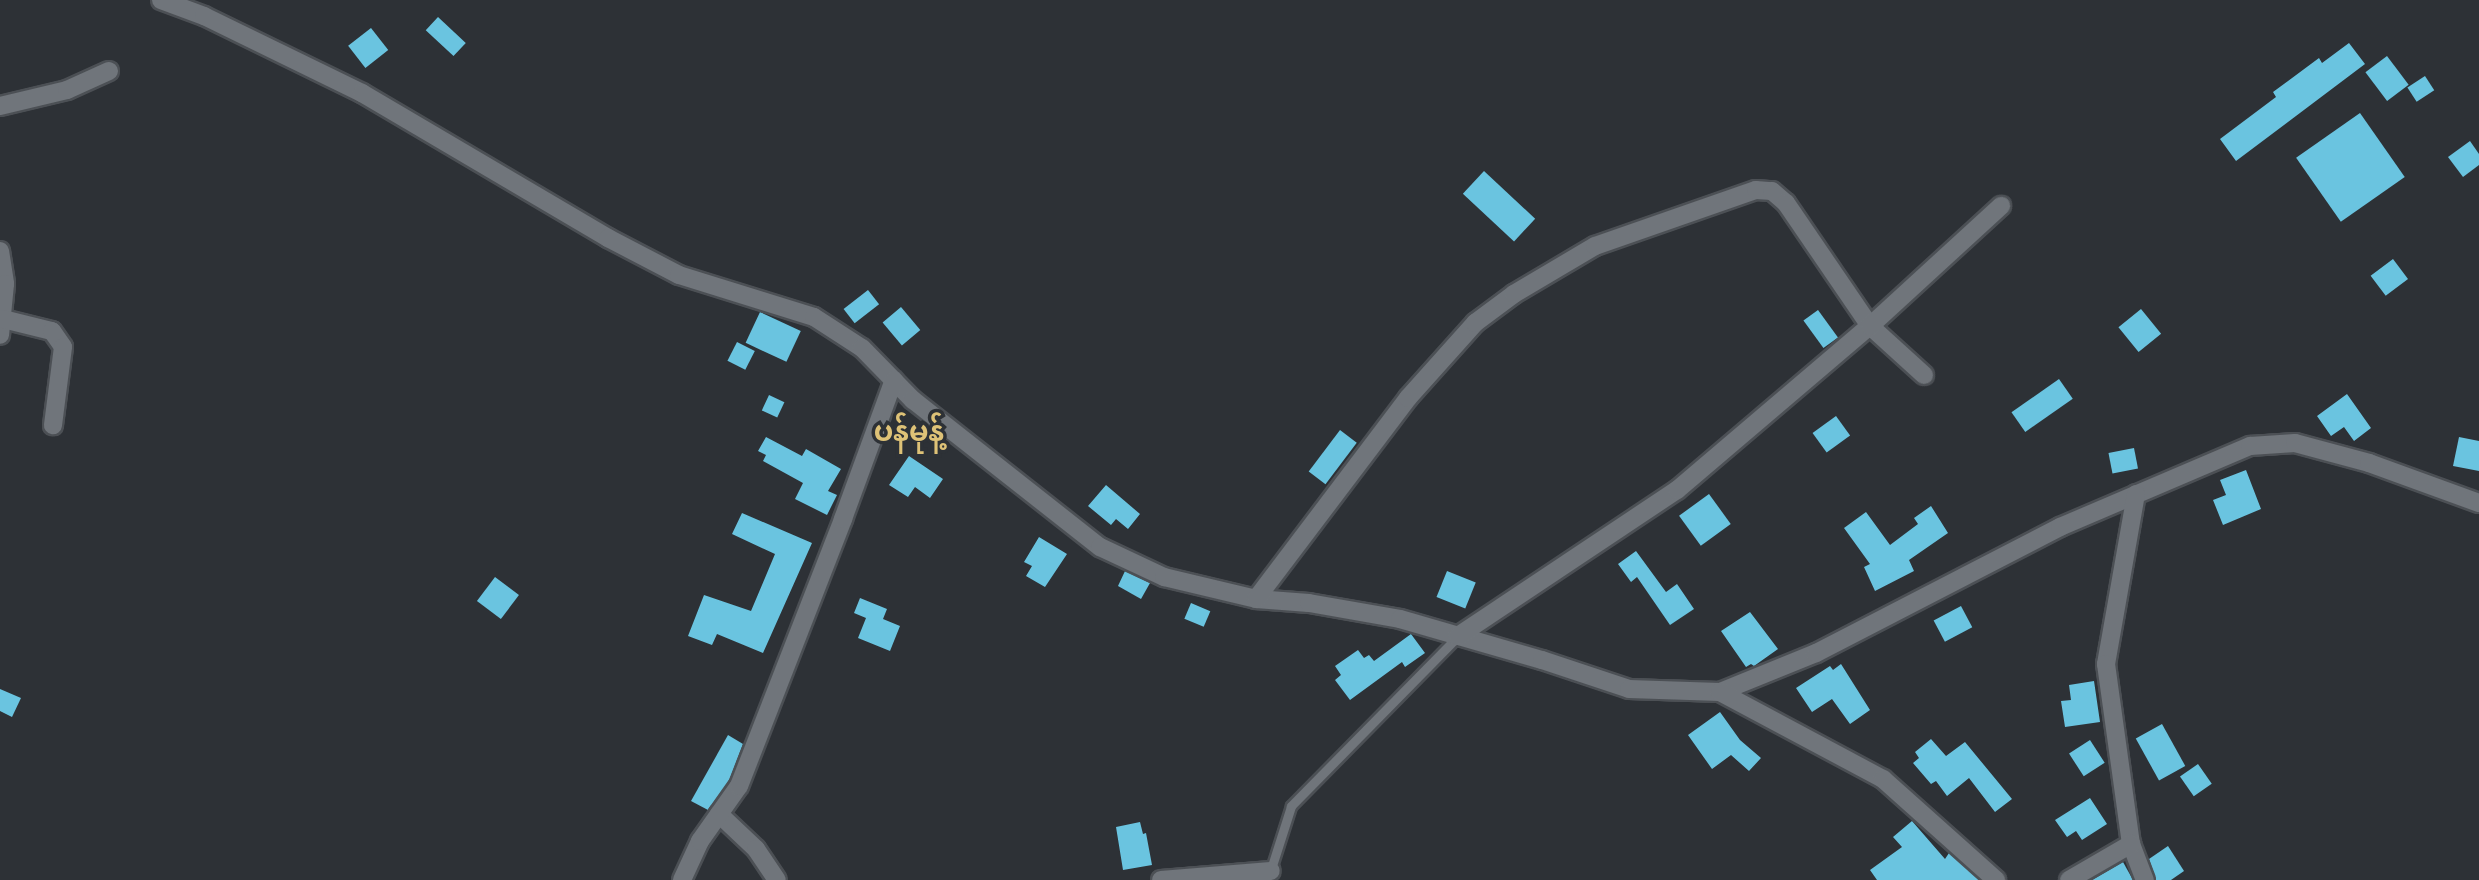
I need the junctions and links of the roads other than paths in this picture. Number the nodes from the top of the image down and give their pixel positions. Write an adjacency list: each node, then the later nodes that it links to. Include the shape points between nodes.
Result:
1 (161, 0): 9 (street, via 204,16 362,93 679,275 814,317 862,348)
2 (108, 71): 3 (street, via 67,90)
3 (0, 106)
4 (2001, 206): 6 (street)
5 (0, 251): 7 (street, via 5,284)
6 (1870, 326): 8 (street); 13 (street, via 1786,203 1772,191 1756,190 1595,246 1475,323 1408,398); 14 (street, via 1677,491)
7 (2, 327): 10 (street, via 52,331 63,347)
8 (1924, 375)
9 (894, 380): 13 (street, via 912,400 1100,547 1164,577); 16 (street, via 776,696 738,786)
10 (53, 425)
11 (2136, 494): 12 (street, via 2250,446 2295,443 2369,463); 15 (street, via 2060,527 1816,653); 17 (street, via 2106,664)
12 (2479, 502)
13 (1256, 599): 14 (street, via 1400,619)
14 (1458, 636): 15 (street, via 1629,689); 18 (lane, via 1291,806)
15 (1720, 692): 22 (street, via 1882,779)
16 (719, 814): 19 (street); 20 (street, via 756,849)
17 (2131, 845): 23 (street); 24 (street)
18 (1269, 875): 21 (street)
19 (682, 880)
20 (778, 880)
21 (1161, 880)
22 (1996, 880)
23 (2069, 880)
24 (2145, 880)

